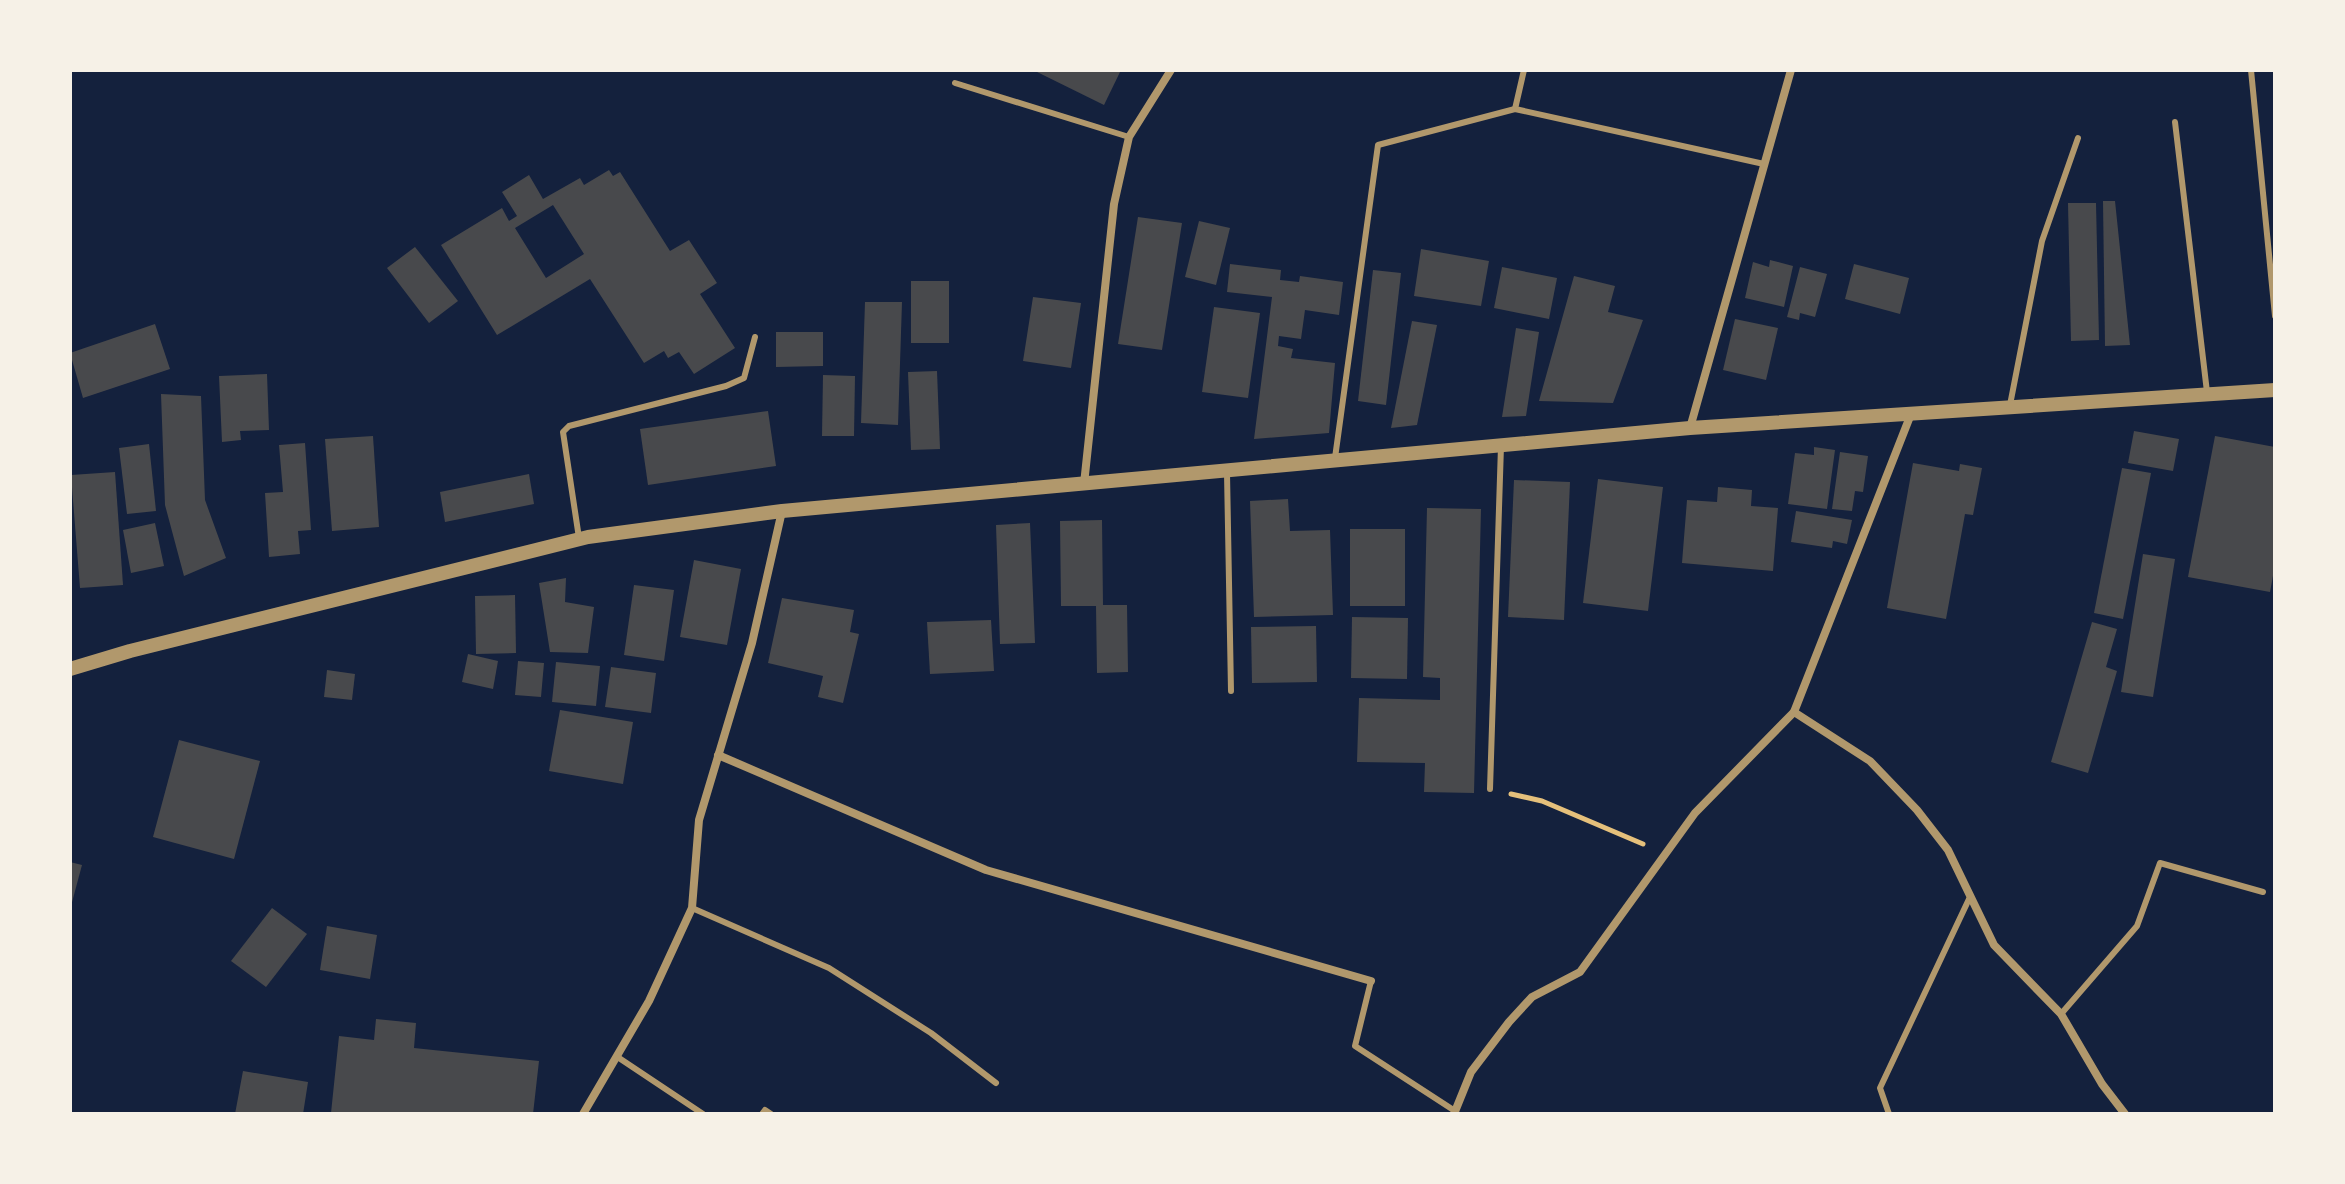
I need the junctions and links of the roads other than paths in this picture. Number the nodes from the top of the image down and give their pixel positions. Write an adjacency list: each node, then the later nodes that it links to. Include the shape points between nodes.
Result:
1 (1171, 70): 8 (street)
2 (1524, 70): 6 (lane)
3 (1791, 70): 10 (street)
4 (2251, 70): 11 (lane)
5 (955, 83): 8 (lane)
6 (1515, 109): 10 (lane); 19 (lane, via 1378,145)
7 (2175, 122): 14 (lane)
8 (1129, 137): 21 (street, via 1114,204)
9 (2078, 138): 15 (lane, via 2042,241)
10 (1764, 164): 17 (street)
11 (2275, 316)
12 (755, 337): 23 (lane, via 744,378 569,426 563,432)
13 (2275, 390): 14 (street)
14 (2207, 397): 15 (street)
15 (2009, 409): 16 (street)
16 (1911, 414): 17 (street); 26 (street)
17 (1690, 428): 18 (street)
18 (1501, 446): 19 (street); 28 (lane)
19 (1335, 462): 20 (street)
20 (1227, 473): 21 (street); 25 (lane)
21 (1084, 484): 22 (street)
22 (782, 511): 23 (street); 27 (street, via 752,643)
23 (579, 539): 24 (street)
24 (70, 669)
25 (1231, 691)
26 (1794, 712): 30 (street, via 1870,761 1917,810 1948,850); 36 (street, via 1695,813 1580,972 1532,997 1509,1022 1471,1072)
27 (718, 755): 31 (street, via 699,820); 32 (street, via 986,870)
28 (1490, 789)
29 (2263, 892): 33 (lane, via 2160,863 2137,926)
30 (1969, 899): 33 (street, via 1994,945); 41 (lane, via 1880,1088)
31 (692, 908): 34 (street); 35 (lane, via 829,968 931,1033)
32 (1371, 981): 36 (lane, via 1355,1046)
33 (2061, 1014): 42 (street)
34 (619, 1058): 37 (street); 38 (lane)
35 (996, 1083)
36 (1454, 1112)
37 (583, 1114)
38 (703, 1114)
39 (762, 1114): 40 (lane)
40 (771, 1114)
41 (1889, 1114)
42 (2125, 1114)

